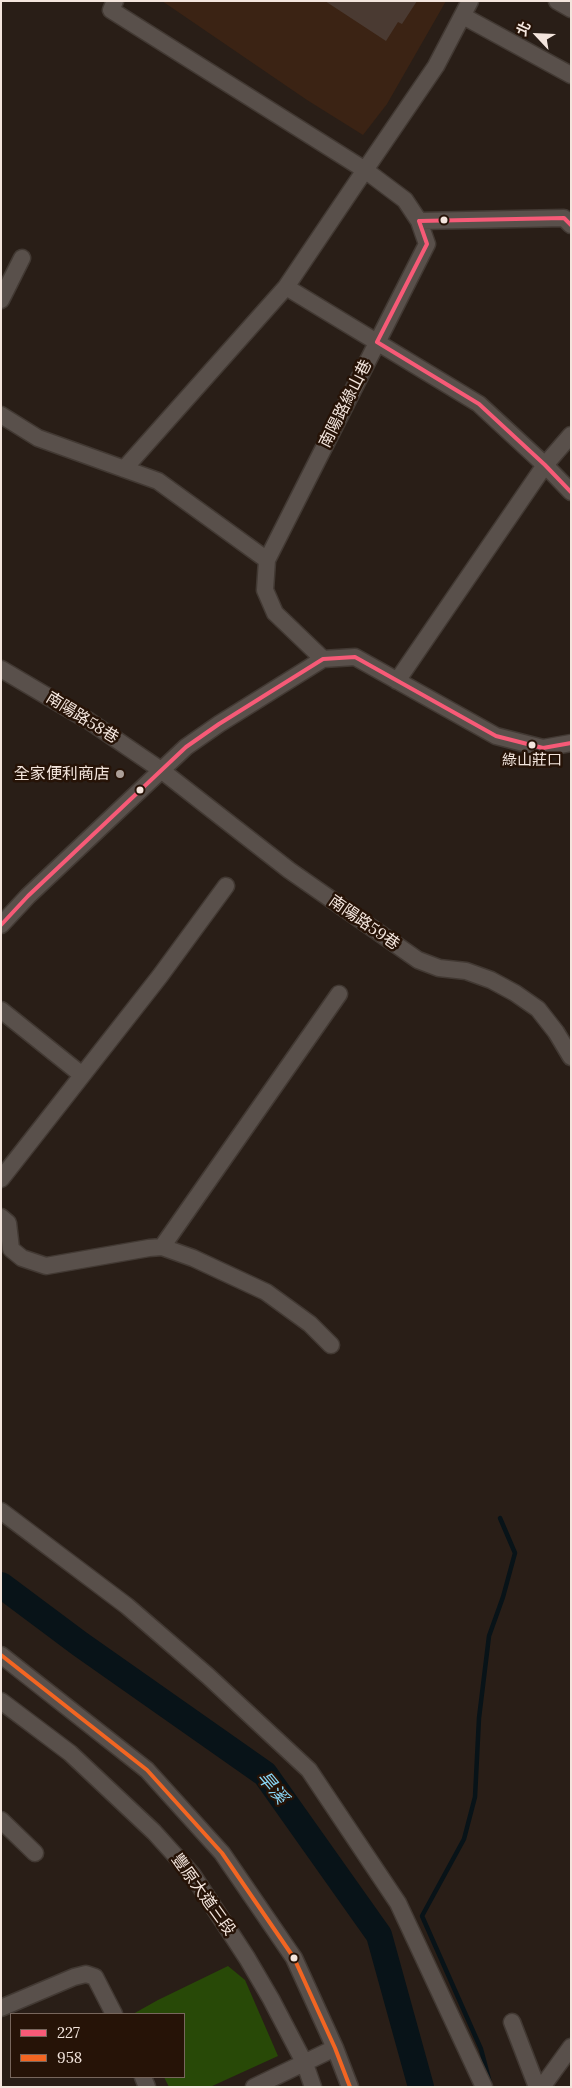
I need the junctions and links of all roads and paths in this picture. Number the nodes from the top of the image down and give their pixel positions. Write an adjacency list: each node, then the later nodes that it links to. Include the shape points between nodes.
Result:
1 (115, 1): 6 (street, 南陽路綠山巷, via 111,10)
2 (557, 1): 4 (street)
3 (466, 8): 5 (street); 6 (street, via 436,66)
4 (571, 9)
5 (571, 74)
6 (365, 170): 8 (street, 南陽路綠山巷, via 405,200); 10 (street)
7 (568, 216): 8 (street)
8 (419, 221): 12 (street, 南陽路綠山巷, via 427,244)
9 (22, 258): 11 (street)
10 (286, 286): 12 (street); 16 (street)
11 (1, 300)
12 (377, 342): 15 (street, via 479,404); 18 (street, 南陽路綠山巷)
13 (1, 414): 16 (street, via 38,438)
14 (571, 435): 15 (street)
15 (545, 465): 17 (street); 21 (street)
16 (124, 469): 18 (street, via 158,481)
17 (571, 492)
18 (267, 560): 19 (street, 南陽路綠山巷, via 265,590 275,614)
19 (323, 659): 21 (street, via 356,657); 23 (street, via 219,724)
20 (1, 669): 23 (street, 南陽路58巷, via 89,721)
21 (397, 681): 22 (street, via 496,736 543,748)
22 (571, 743)
23 (161, 770): 25 (street); 28 (street, 南陽路59巷, via 289,870 418,960 491,980 538,1009)
24 (226, 886): 29 (street)
25 (1, 924)
26 (340, 994): 32 (street)
27 (1, 1010): 29 (street)
28 (571, 1056)
29 (82, 1075): 30 (street)
30 (1, 1179)
31 (1, 1218): 32 (street, via 8,1223 11,1249 22,1258 46,1266)
32 (162, 1247): 33 (street, via 266,1292 310,1324)
33 (331, 1345)
34 (1, 1511): 48 (street, via 127,1606 309,1770 398,1903)
35 (1, 1655): 43 (street, via 147,1770 222,1853 294,1958)
36 (1, 1701): 44 (street, 豐原大道三段, via 70,1753 154,1832 192,1874 247,1958)
37 (1, 1820): 38 (street)
38 (34, 1853)
39 (1, 2008): 40 (street, via 74,1976 86,1974 95,1977)
40 (113, 2013)
41 (512, 2022): 49 (street)
42 (571, 2047): 50 (street)
43 (335, 2048): 44 (street); 47 (street)
44 (304, 2064): 45 (street); 46 (street, 豐原大道三段)
45 (254, 2087)
46 (314, 2087)
47 (350, 2087)
48 (484, 2087)
49 (537, 2087)
50 (542, 2087)

